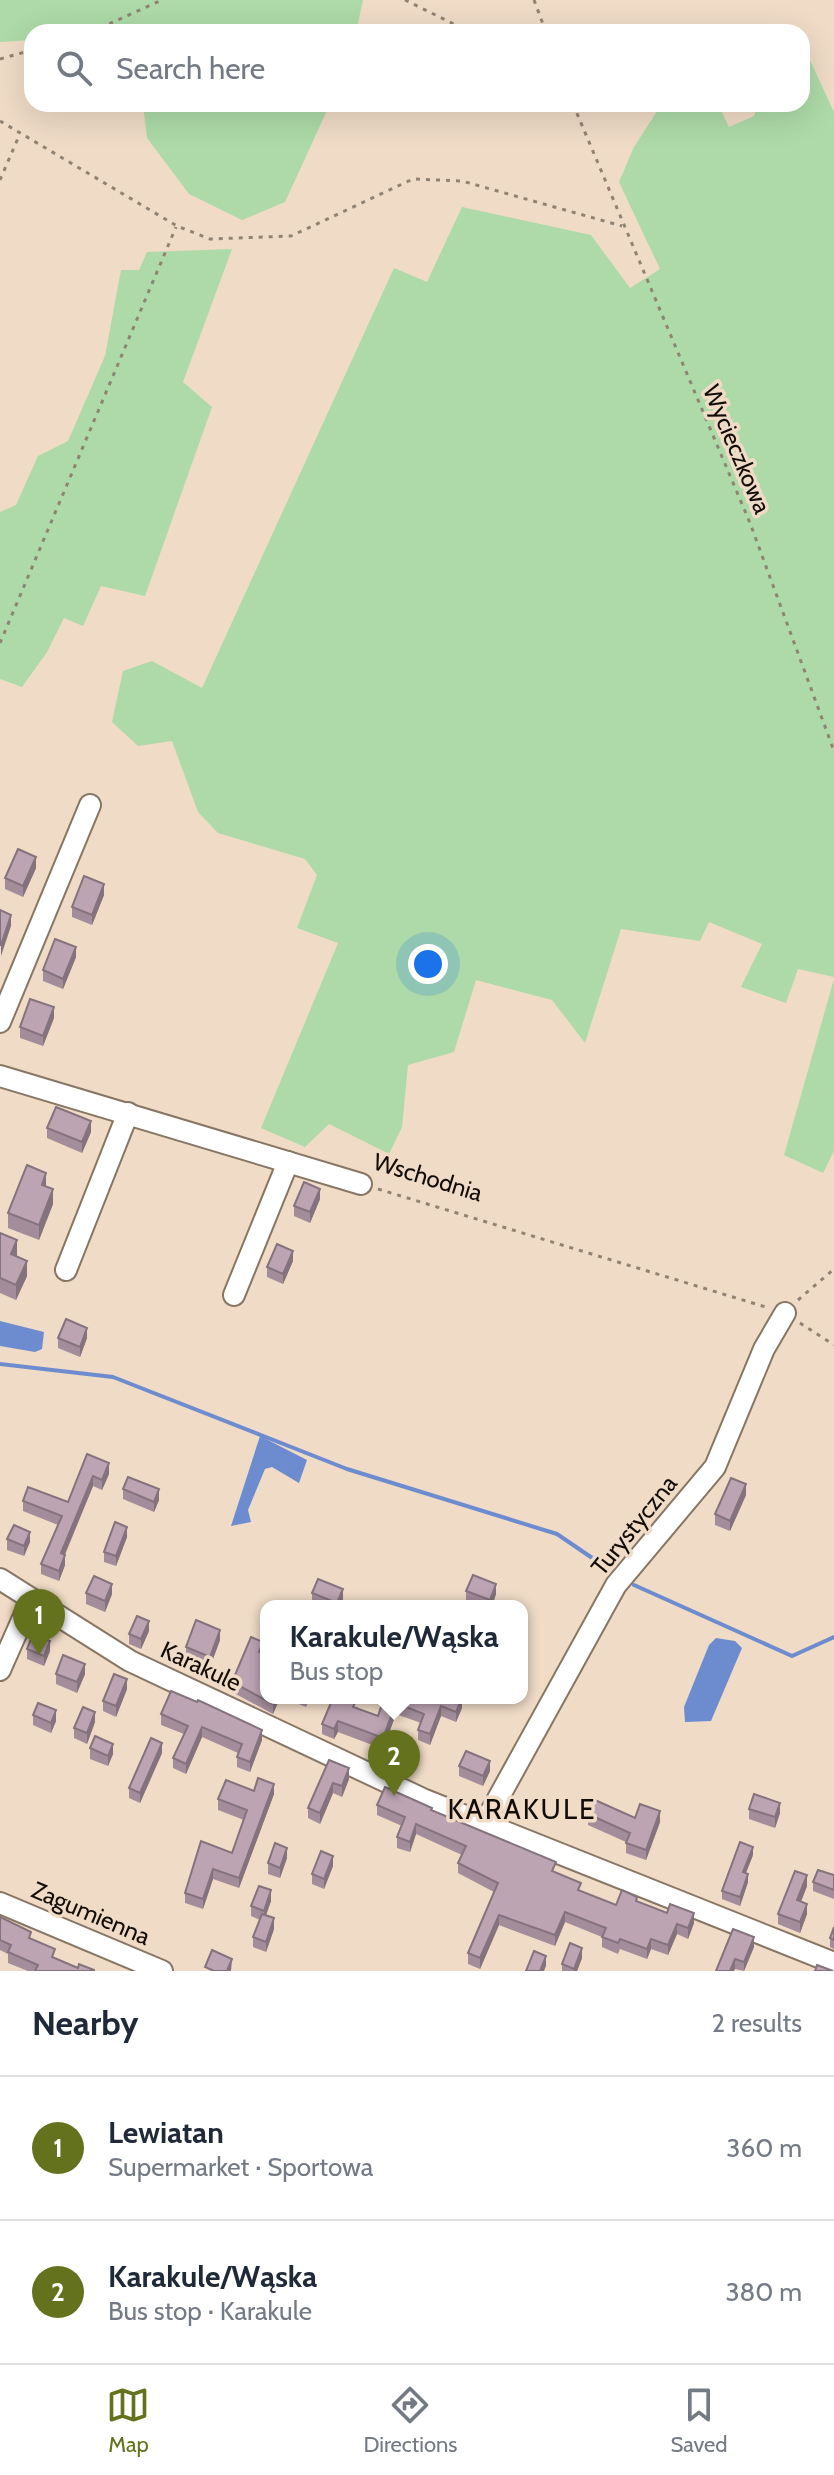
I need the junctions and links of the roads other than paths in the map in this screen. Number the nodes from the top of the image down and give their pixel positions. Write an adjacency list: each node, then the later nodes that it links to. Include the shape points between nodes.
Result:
1 (90, 805): 2 (street)
2 (0, 1022)
3 (0, 1076): 4 (street, Wschodnia)
4 (128, 1113): 5 (street, Wschodnia); 7 (street)
5 (288, 1162): 6 (street, Wschodnia); 8 (street)
6 (361, 1184)
7 (66, 1270)
8 (234, 1295)
9 (785, 1313): 13 (street, Turystyczna, via 764,1349 715,1467 616,1585)
10 (0, 1579): 11 (street, Karakule)
11 (31, 1600): 12 (street); 13 (street, Karakule, via 130,1661)
12 (0, 1670)
13 (484, 1824): 15 (street, Karakule)
14 (0, 1903): 17 (street, Zagumienna)
15 (807, 1962): 16 (street, Karakule)
16 (834, 1963)
17 (162, 1971)

